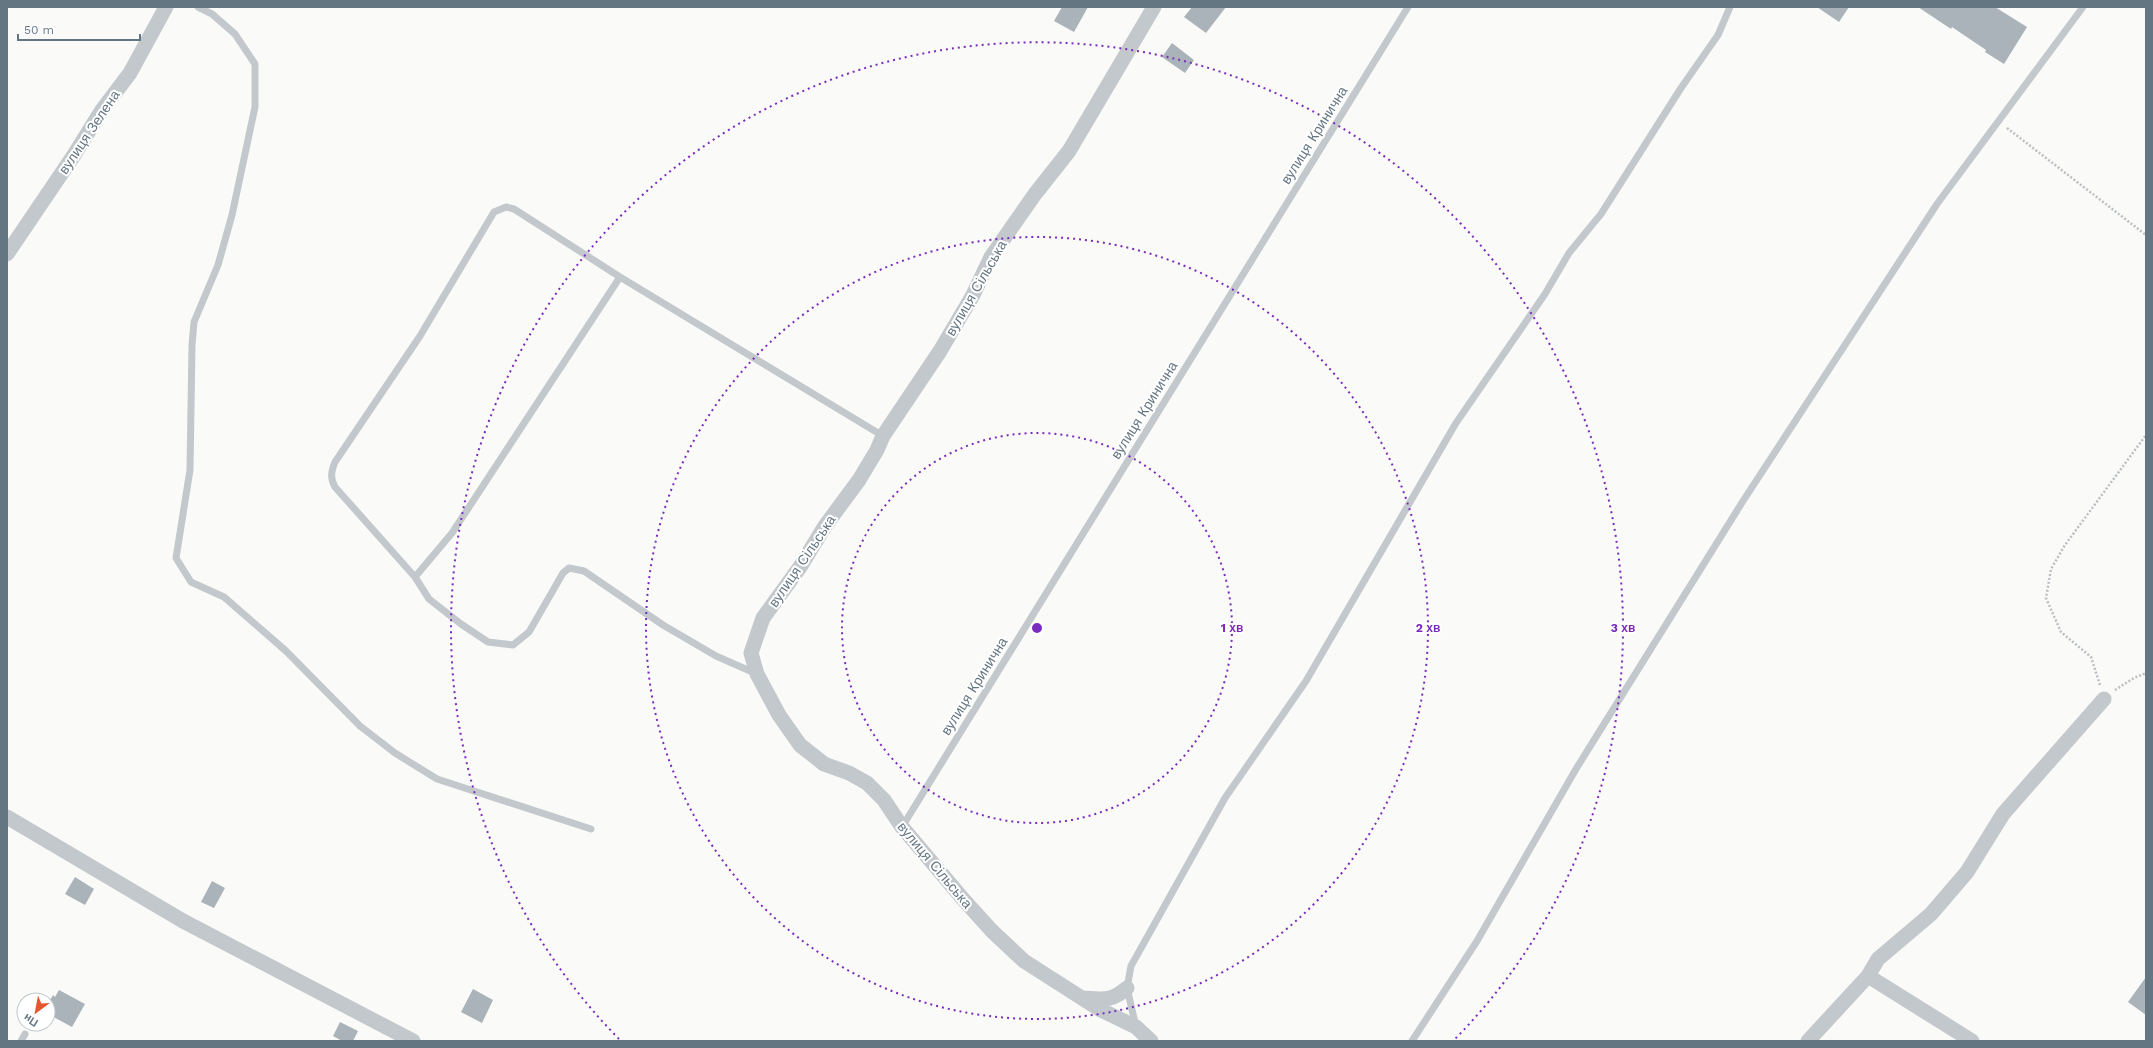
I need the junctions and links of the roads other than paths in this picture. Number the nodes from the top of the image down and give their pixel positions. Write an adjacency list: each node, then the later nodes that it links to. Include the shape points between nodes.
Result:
1 (166, 7): 7 (street, вулиця Зелена, via 130,73 102,110)
2 (198, 7): 15 (lane, via 212,14 235,34 255,64 255,108 232,215 218,265 194,322 190,470 176,558 191,582 224,597 286,651 360,726 395,753 437,779)
3 (1154, 7): 9 (street, вулиця Сільська, via 1069,151 1034,194 992,257 940,351)
4 (1408, 7): 14 (lane, вулиця Кринична)
5 (1730, 7): 17 (lane, via 1718,35 1681,88 1602,214 1569,253 1545,294 1456,423 1306,681 1225,798 1130,966)
6 (2083, 7): 24 (lane, via 1937,204 1738,508 1576,769 1477,941)
7 (7, 254)
8 (620, 277): 9 (lane); 10 (lane, via 452,532); 10 (lane, via 514,209 506,207 494,212 420,336 331,471 335,487)
9 (883, 436): 11 (street, вулиця Сільська, via 859,480 763,618 751,653)
10 (415, 578): 11 (lane, via 429,599 461,624 488,642 513,645 529,632 563,573 570,568 584,571 662,625 716,656)
11 (757, 674): 14 (street, вулиця Сільська, via 779,715 800,745 824,764 867,783 884,800)
12 (2104, 699): 16 (street, via 2003,814 1967,872 1947,896 1931,914 1878,959)
13 (7, 817): 22 (street, via 183,921)
14 (902, 827): 18 (street, вулиця Сільська, via 992,931 1013,951 1024,961)
15 (591, 829)
16 (1868, 976): 25 (street); 26 (street)
17 (1127, 988): 18 (street, via 1117,997); 19 (lane)
18 (1082, 998): 19 (street, вулиця Сільська)
19 (1136, 1027): 23 (street, вулиця Сільська)
20 (25, 1034): 21 (lane)
21 (21, 1041)
22 (413, 1041)
23 (1151, 1041)
24 (1412, 1041)
25 (1808, 1041)
26 (1972, 1041)

